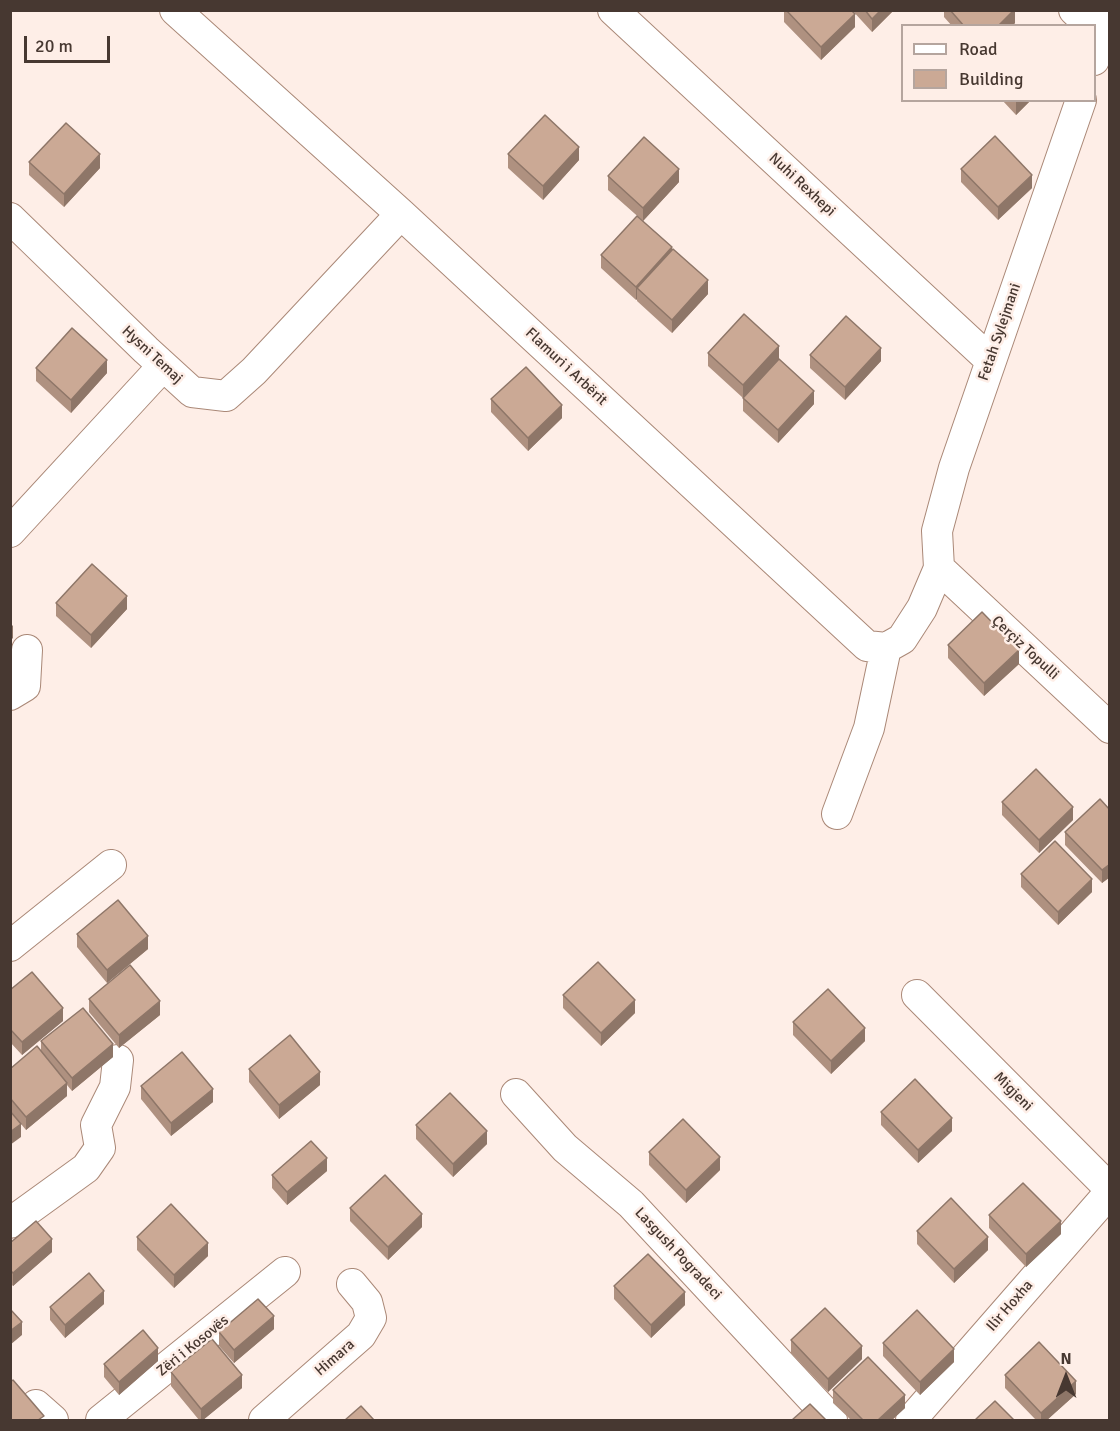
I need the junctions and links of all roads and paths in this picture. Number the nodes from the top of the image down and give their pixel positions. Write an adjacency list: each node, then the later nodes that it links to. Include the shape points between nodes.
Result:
1 (175, 10): 6 (street, Flamuri i Arbërit)
2 (613, 10): 8 (street, Nuhi Rexhepi)
3 (1074, 10): 4 (street)
4 (1089, 24)
5 (1080, 102): 8 (street, Fetah Sylejmani)
6 (401, 214): 9 (street, Hysni Temaj, via 226,396 192,392); 12 (street, Flamuri i Arbërit, via 867,646)
7 (10, 218): 9 (street, Hysni Temaj)
8 (990, 360): 11 (street, Fetah Sylejmani, via 937,531)
9 (163, 366): 10 (street)
10 (10, 532)
11 (939, 568): 12 (street, via 922,608 902,639); 15 (street, Çerçiz Topulli)
12 (886, 648): 16 (street, via 869,728)
13 (27, 650): 14 (street, via 26,686)
14 (10, 695)
15 (1110, 728)
16 (837, 814)
17 (111, 865): 18 (street)
18 (10, 946)
19 (917, 995): 22 (street, Migjeni)
20 (118, 1060): 23 (street, via 115,1087 96,1125 100,1148 86,1168)
21 (516, 1094): 28 (street, Lasgush Pogradeci, via 565,1148 632,1204)
22 (1110, 1190): 29 (street, Ilir Hoxha)
23 (10, 1223)
24 (285, 1272): 26 (street, Zëri i Kosovës)
25 (351, 1284): 27 (street, Himara, via 367,1302 371,1318 361,1335)
26 (101, 1420)
27 (264, 1420)
28 (832, 1420)
29 (911, 1420)

